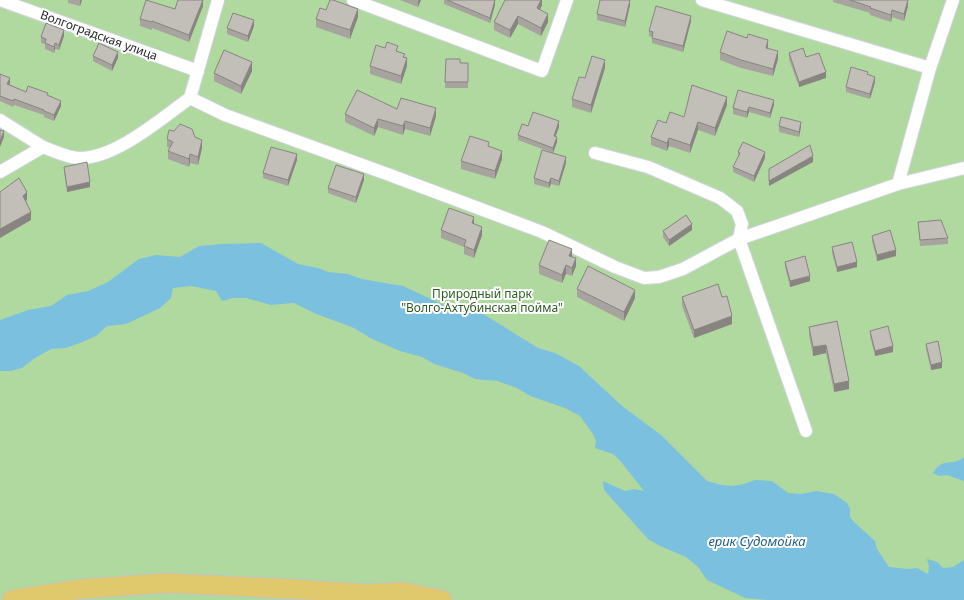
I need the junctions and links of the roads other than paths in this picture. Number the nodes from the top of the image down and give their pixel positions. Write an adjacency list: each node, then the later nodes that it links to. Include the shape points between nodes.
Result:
1 (0, 0): 8 (street, Волгоградская улица)
2 (218, 0): 8 (street)
3 (353, 0): 4 (street, via 542,71)
4 (567, 0)
5 (702, 0): 7 (street)
6 (953, 0): 7 (street)
7 (930, 68): 15 (street)
8 (198, 71): 9 (street)
9 (190, 98): 11 (street, via 116,148 95,156 77,158); 16 (street, via 225,115 542,232 644,278 659,277 683,269)
10 (0, 120): 11 (street)
11 (43, 147): 14 (street)
12 (595, 153): 16 (street, via 648,167 720,198 737,212 742,224)
13 (964, 168): 15 (street)
14 (0, 172)
15 (898, 184): 16 (street)
16 (739, 239): 17 (street)
17 (806, 431)
18 (366, 594): 19 (main road, via 166,583 81,589); 20 (main road); 21 (main road, via 402,592)
19 (12, 600)
20 (394, 600)
21 (442, 600)

